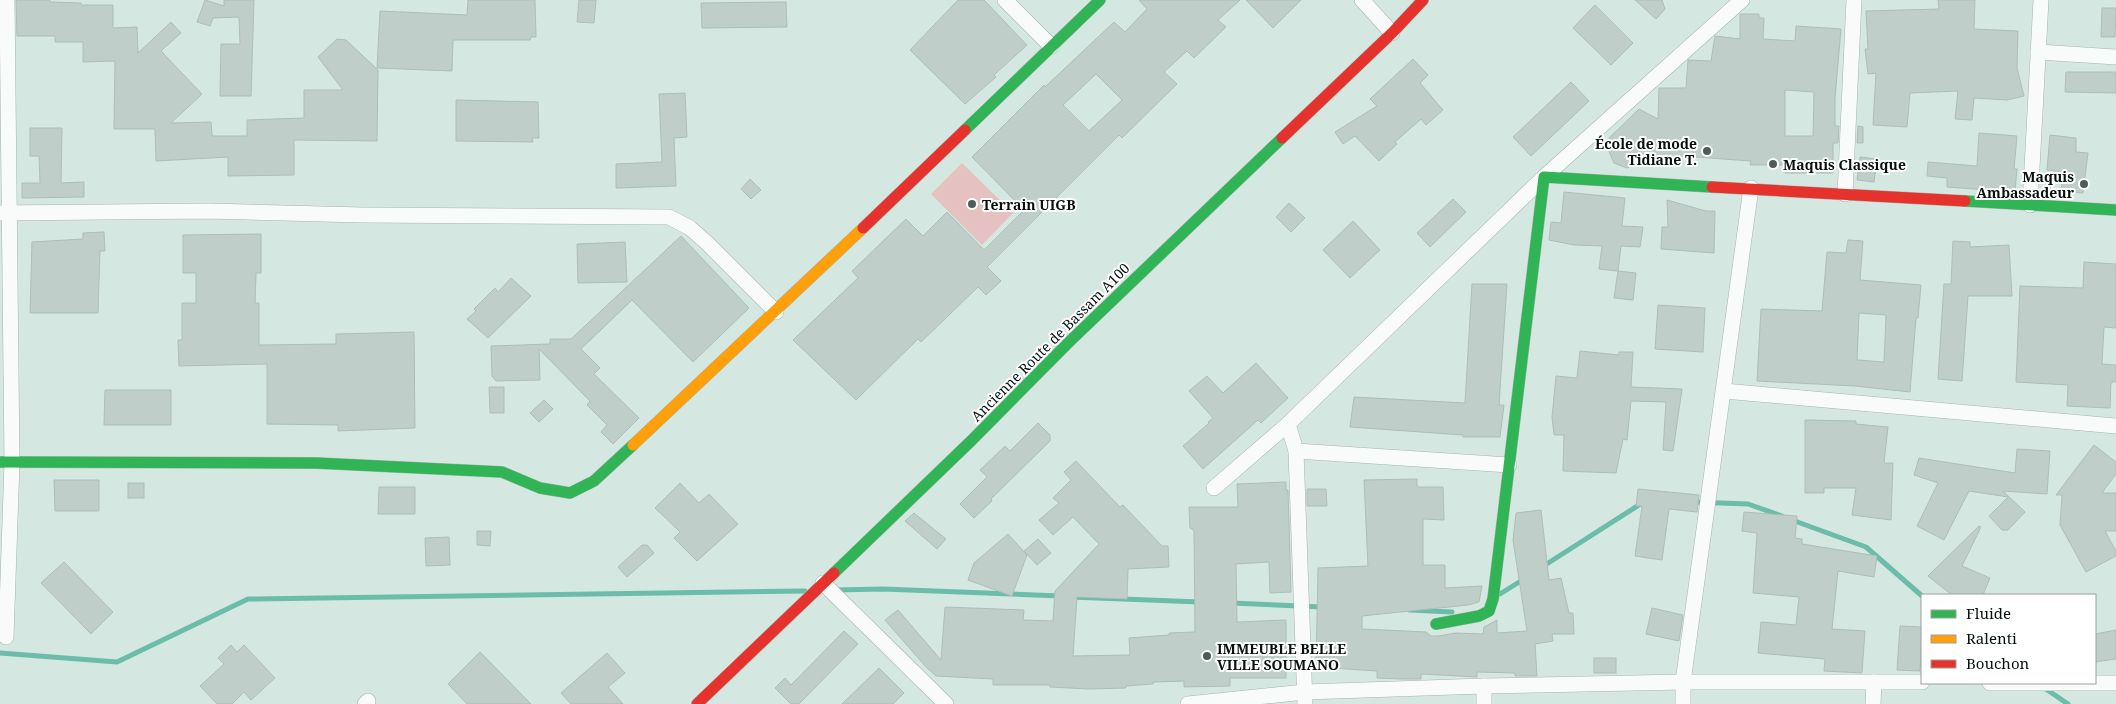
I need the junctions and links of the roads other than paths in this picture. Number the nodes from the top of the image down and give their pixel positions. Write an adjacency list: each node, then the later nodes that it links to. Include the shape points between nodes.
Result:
1 (7, 0): 18 (street)
2 (1006, 0): 10 (street)
3 (1100, 0): 10 (street)
4 (1362, 0): 9 (street)
5 (1423, 0): 9 (street, Ancienne Route de Bassam A100)
6 (1742, 0): 13 (street)
7 (2041, 0): 11 (street)
8 (1850, 1): 15 (street)
9 (1392, 33): 27 (street, Ancienne Route de Bassam A100)
10 (1051, 46): 19 (street)
11 (2038, 52): 12 (street); 16 (street)
12 (2116, 57)
13 (1544, 177): 14 (street); 21 (street); 25 (street)
14 (1751, 188): 15 (street); 20 (street)
15 (1845, 194): 16 (street)
16 (2030, 205): 17 (street)
17 (2116, 210)
18 (5, 213): 19 (street, via 209,211 670,217 708,243); 24 (street)
19 (776, 312): 24 (street, via 594,481 570,493 540,488 502,472 316,463)
20 (1724, 391): 22 (street); 30 (street)
21 (1288, 424): 23 (street); 26 (street)
22 (2116, 426)
23 (1296, 452): 25 (street); 36 (street)
24 (6, 462): 29 (street)
25 (1509, 465): 28 (street, via 1489,611)
26 (1214, 488)
27 (823, 583): 37 (street, Ancienne Route de Bassam A100); 38 (street)
28 (1436, 624)
29 (6, 637)
30 (1683, 682): 31 (street); 35 (street); 41 (street)
31 (1874, 682): 32 (street); 42 (street)
32 (1921, 682)
33 (2096, 684): 34 (street)
34 (2116, 684)
35 (1484, 686): 36 (street); 40 (street)
36 (1305, 698): 39 (street)
37 (697, 704)
38 (946, 704)
39 (1188, 704)
40 (1484, 704)
41 (1683, 704)
42 (1873, 704)

